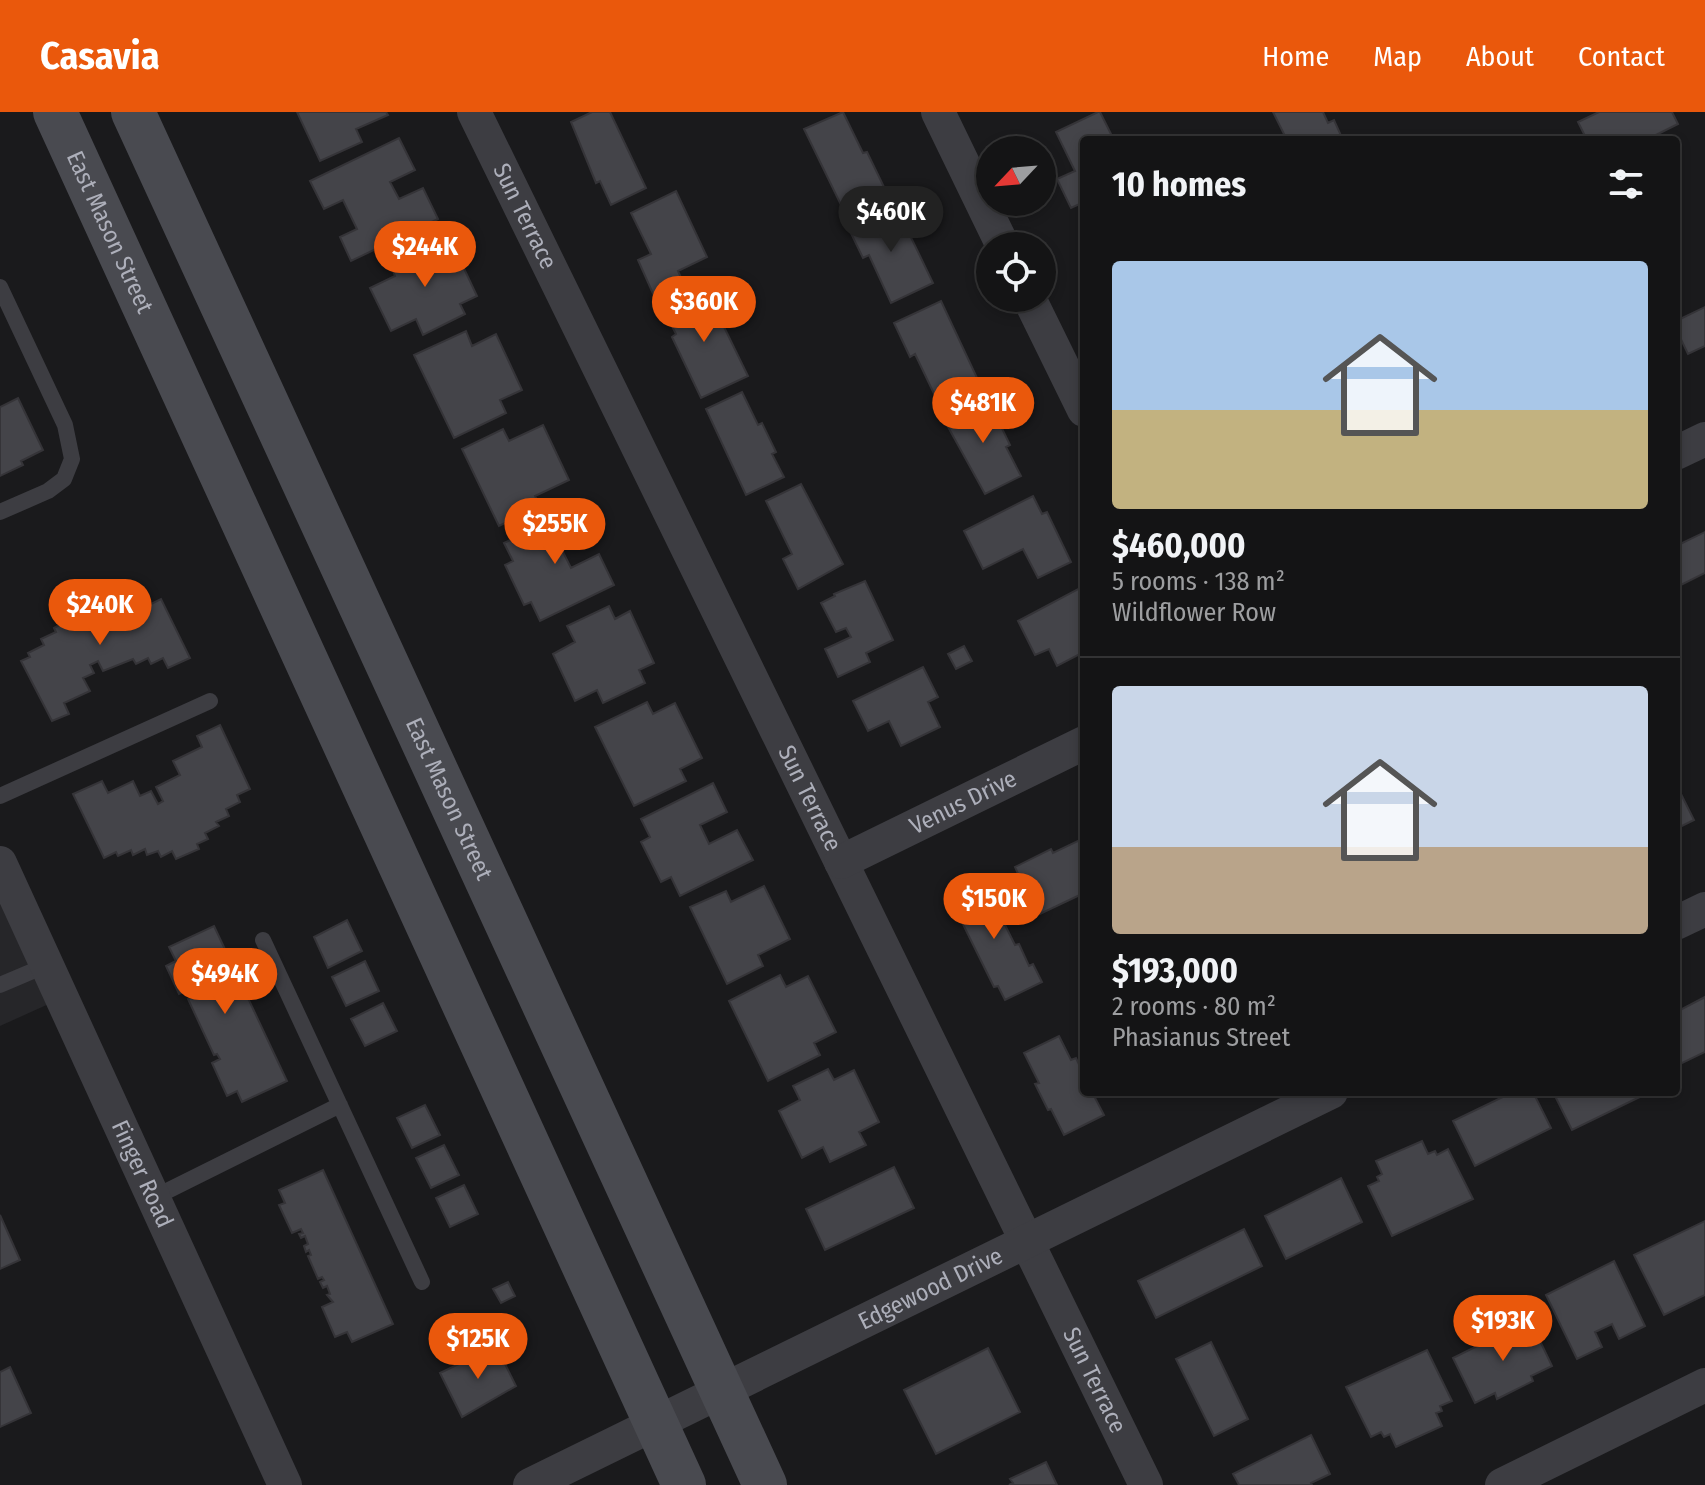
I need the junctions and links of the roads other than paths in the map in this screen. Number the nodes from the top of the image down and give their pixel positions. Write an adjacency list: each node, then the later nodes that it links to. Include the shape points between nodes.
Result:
1 (55, 112): 29 (main road, East Mason Street)
2 (133, 112): 28 (main road, East Mason Street)
3 (474, 112): 15 (street, Sun Terrace)
4 (938, 112): 5 (street)
5 (996, 232)
6 (0, 287): 11 (lane, via 65,425 72,459 64,479 48,491)
7 (1036, 312): 8 (street)
8 (1080, 402)
9 (1705, 439): 10 (street)
10 (1680, 451)
11 (0, 512)
12 (210, 701): 14 (lane)
13 (1080, 745): 15 (street, Venus Drive)
14 (0, 796)
15 (841, 862): 25 (street, Sun Terrace)
16 (0, 863): 20 (street, Finger Road)
17 (1705, 909): 18 (street)
18 (1680, 921)
19 (263, 940): 23 (lane)
20 (47, 965): 21 (lane); 24 (street, Finger Road)
21 (0, 985)
22 (1323, 1096): 25 (street, Edgewood Drive)
23 (340, 1105): 24 (lane); 26 (lane)
24 (153, 1198): 30 (street, Finger Road)
25 (1027, 1241): 28 (street, Edgewood Drive); 34 (street, Sun Terrace)
26 (422, 1282)
27 (1705, 1385): 35 (street)
28 (721, 1391): 29 (street, Edgewood Drive); 33 (main road, East Mason Street)
29 (655, 1424): 31 (street, Edgewood Drive); 32 (main road, East Mason Street)
30 (285, 1485)
31 (530, 1485)
32 (684, 1485)
33 (765, 1485)
34 (1146, 1485)
35 (1502, 1485)

